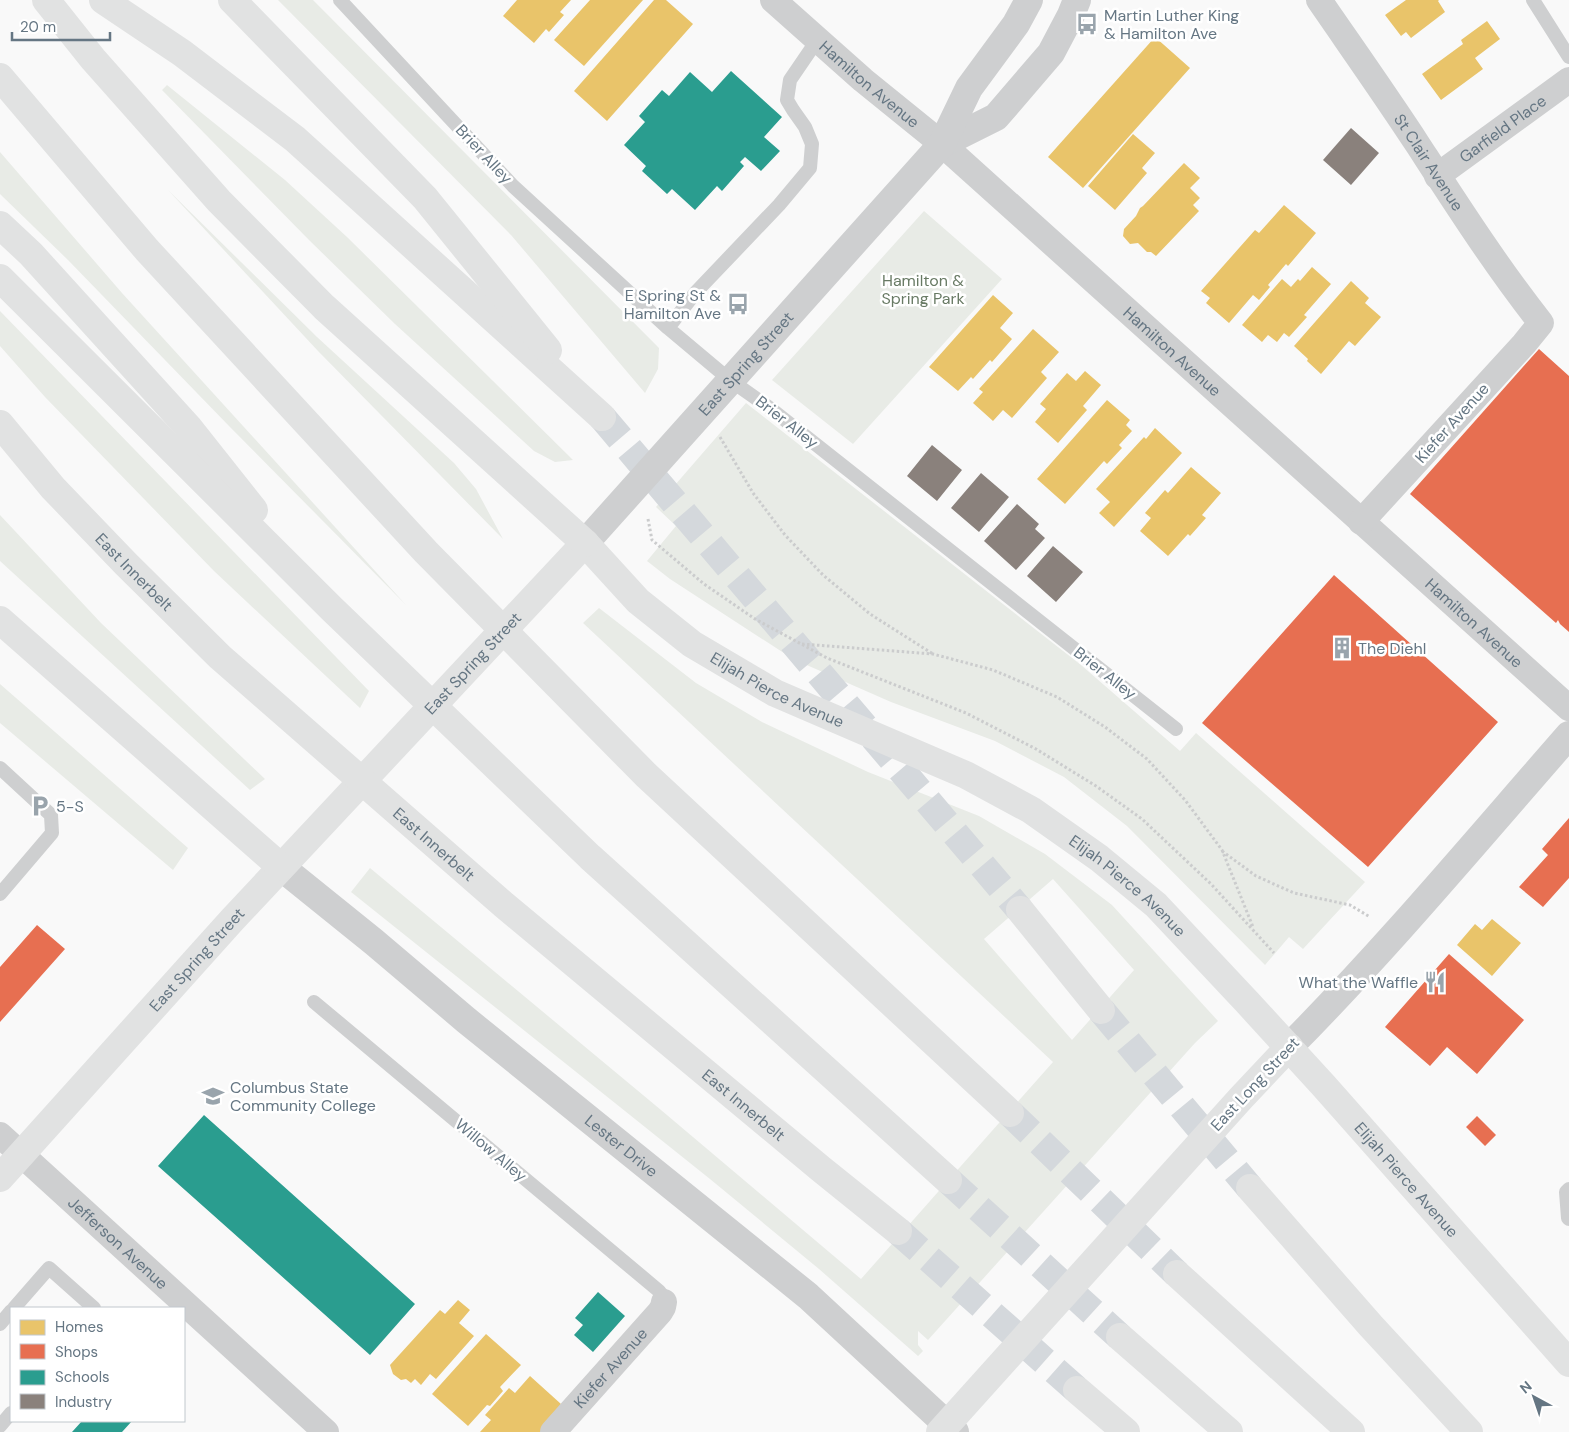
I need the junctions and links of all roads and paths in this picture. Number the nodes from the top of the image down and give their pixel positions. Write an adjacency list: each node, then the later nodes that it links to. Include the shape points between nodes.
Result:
1 (46, 0): 25 (main road, Elijah Pierce Avenue, via 93,59 219,201 317,300)
2 (103, 0): 3 (main road, via 182,53 295,139 602,417 425,198)
3 (232, 0)
4 (340, 0): 19 (lane, Brier Alley, via 513,186)
5 (773, 0): 10 (street, Hamilton Avenue)
6 (1029, 0): 14 (street, via 1016,24 969,88)
7 (1077, 0): 14 (street, via 1052,52 996,117)
8 (1319, 0): 15 (street, St Clair Avenue)
9 (1533, 0): 11 (lane)
10 (818, 39): 14 (street, Hamilton Avenue); 19 (lane, via 790,80 787,100 812,144 810,168 696,292)
11 (1569, 56)
12 (0, 77): 44 (main road, via 148,250 426,552 646,775)
13 (1569, 80): 15 (street, Garfield Place)
14 (942, 144): 20 (street, East Spring Street); 24 (street, Hamilton Avenue)
15 (1437, 176): 18 (street, St Clair Avenue, via 1508,282)
16 (0, 225): 26 (main road, via 31,254 189,428)
17 (0, 278): 26 (main road)
18 (1541, 323): 24 (street, Kiefer Avenue)
19 (668, 328): 20 (lane, Brier Alley)
20 (730, 380): 25 (street, East Spring Street); 31 (lane, Brier Alley)
21 (0, 424): 52 (main road, East Innerbelt, via 53,488 220,657 504,905)
22 (717, 431): 29 (path, via 753,493 785,535 823,575 870,614)
23 (647, 512): 28 (path, via 652,540 704,584 755,619)
24 (1361, 522): 30 (street, Hamilton Avenue)
25 (585, 543): 35 (main road, East Spring Street); 43 (main road, Elijah Pierce Avenue, via 638,600 692,644 775,693 966,776 1031,810 1099,858 1156,905)
26 (332, 609): 48 (main road, via 590,857)
27 (0, 620): 35 (main road)
28 (800, 644): 29 (path); 38 (path, via 889,684 966,713 1036,749 1096,786 1142,819)
29 (933, 654): 34 (path, via 992,670 1057,697 1105,727 1147,759 1185,800)
30 (1569, 708)
31 (1176, 729)
32 (1569, 735): 39 (street, East Long Street)
33 (0, 768): 36 (lane, via 50,814 52,833)
34 (1222, 850): 38 (path); 39 (path, via 1256,876 1294,893 1350,905)
35 (281, 867): 46 (main road, East Spring Street); 64 (street, Lester Drive, via 808,1296)
36 (0, 894)
37 (1020, 910): 42 (main road)
38 (1254, 930): 40 (path)
39 (1397, 932): 43 (street, East Long Street)
40 (1274, 953)
41 (314, 1002): 54 (lane, Willow Alley, via 659,1291)
42 (1101, 1010)
43 (1289, 1047): 60 (main road, Elijah Pierce Avenue); 64 (main road, East Long Street, via 983,1384)
44 (1010, 1113)
45 (0, 1135): 46 (street, Jefferson Avenue)
46 (22, 1154): 47 (main road, East Spring Street); 65 (street, Jefferson Avenue)
47 (0, 1178)
48 (948, 1180)
49 (1250, 1188): 70 (main road)
50 (1569, 1189): 51 (lane, via 1566,1192)
51 (1568, 1218)
52 (898, 1231)
53 (1177, 1274): 69 (main road)
54 (664, 1302): 66 (street, Kiefer Avenue, via 660,1312)
55 (15, 1307): 56 (lane, via 49,1268)
56 (93, 1307)
57 (10, 1312): 58 (lane)
58 (0, 1324)
59 (1120, 1337): 68 (main road)
60 (1569, 1363)
61 (1077, 1390): 67 (main road)
62 (10, 1415): 63 (lane)
63 (0, 1426)
64 (947, 1429)
65 (326, 1432)
66 (553, 1432)
67 (1126, 1432)
68 (1229, 1432)
69 (1351, 1432)
70 (1469, 1432)

